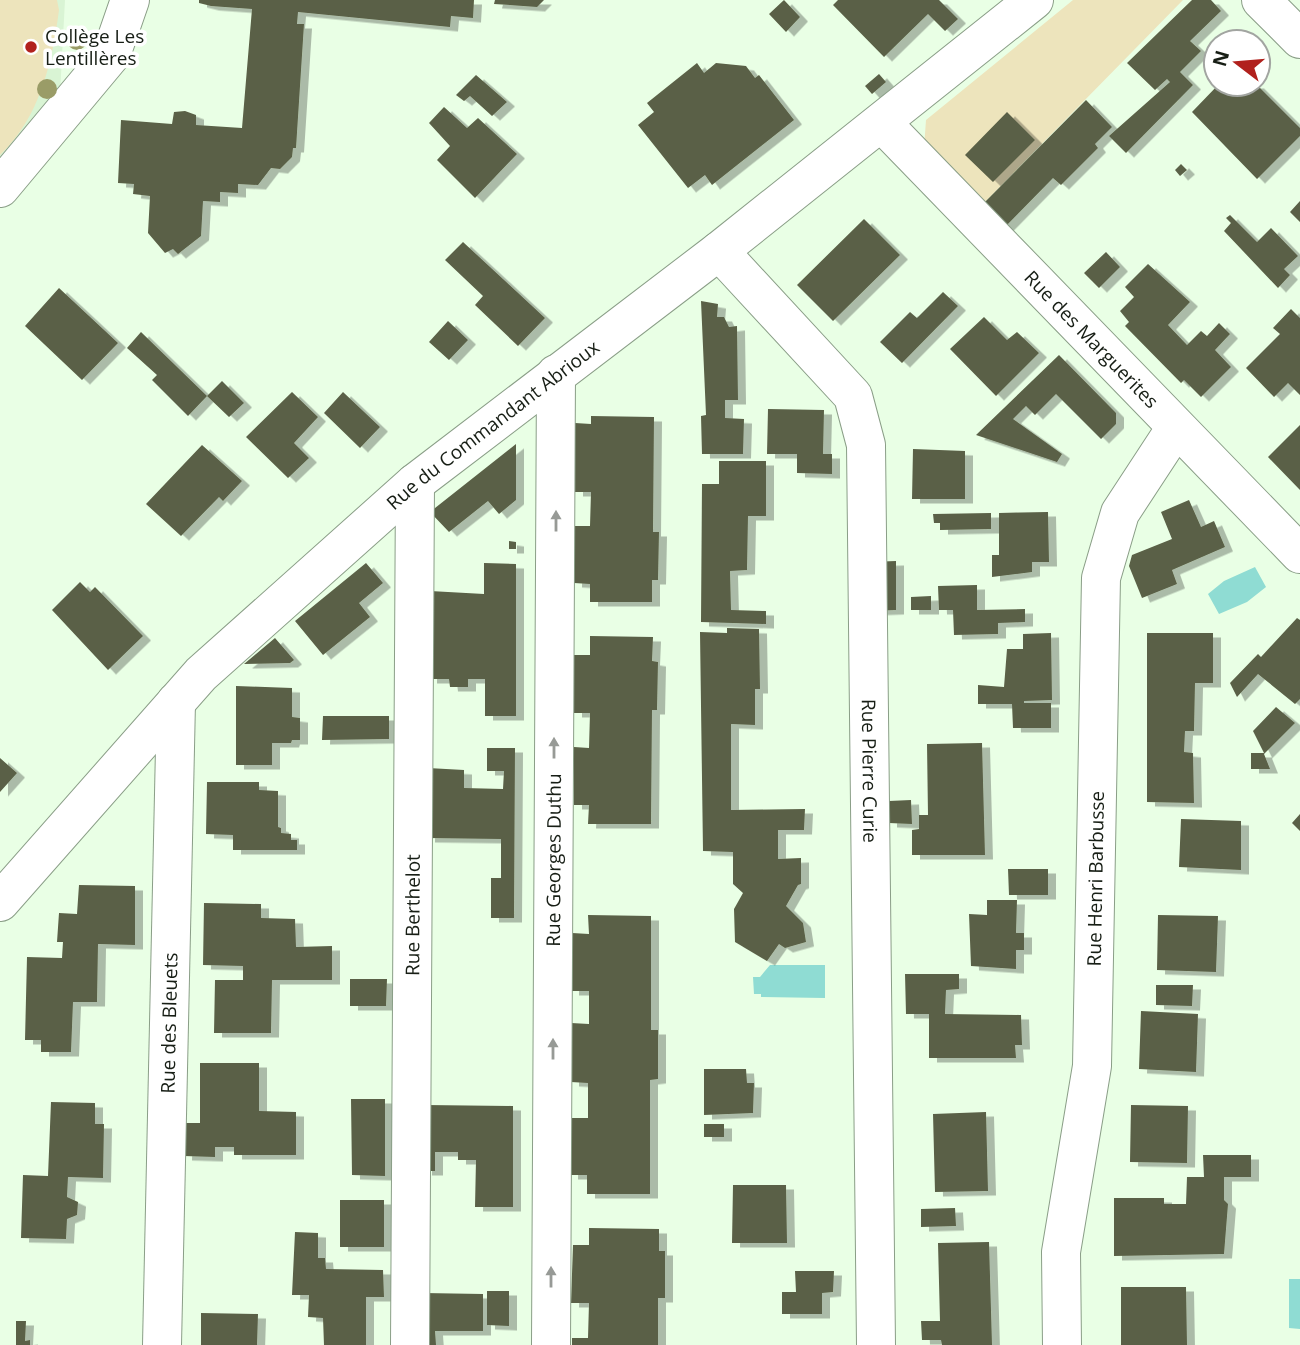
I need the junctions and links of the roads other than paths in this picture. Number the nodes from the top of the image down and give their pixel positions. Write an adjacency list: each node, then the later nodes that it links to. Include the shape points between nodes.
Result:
1 (130, 0): 6 (street, via 111,55)
2 (1034, 0): 5 (street, Rue du Commandant Abrioux)
3 (1261, 0): 4 (street)
4 (1300, 39)
5 (882, 123): 7 (street, Rue du Commandant Abrioux); 9 (street, Rue des Marguerites)
6 (0, 188)
7 (719, 251): 8 (street, Rue du Commandant Abrioux); 17 (street, Rue Pierre Curie, via 853,396 866,445)
8 (556, 374): 10 (street, Rue du Commandant Abrioux); 16 (street, Rue Georges Duthu, one-way to 8)
9 (1175, 429): 11 (street, Rue des Marguerites); 18 (street, Rue Henri Barbusse, via 1120,513 1101,578 1092,1066 1061,1252)
10 (415, 482): 12 (street, Rue du Commandant Abrioux, via 201,674); 15 (street, Rue Berthelot)
11 (1300, 554)
12 (176, 702): 13 (street, Rue du Commandant Abrioux); 14 (street, Rue des Bleuets)
13 (0, 902)
14 (162, 1345)
15 (410, 1345)
16 (551, 1345)
17 (876, 1345)
18 (1062, 1345)

